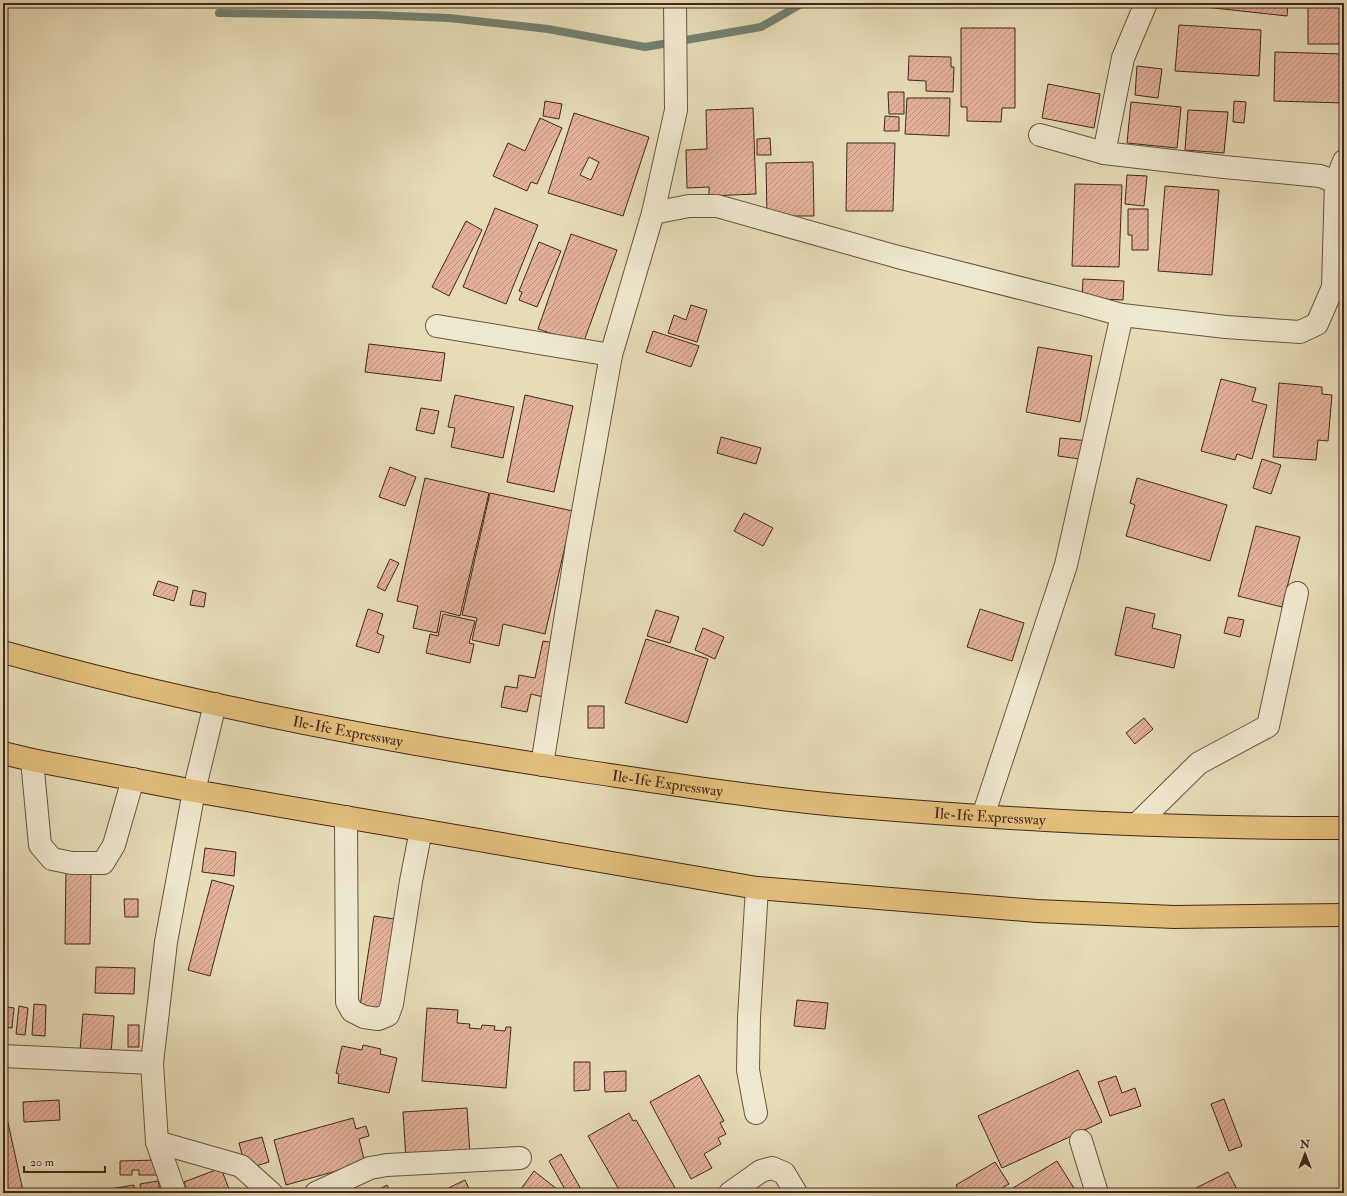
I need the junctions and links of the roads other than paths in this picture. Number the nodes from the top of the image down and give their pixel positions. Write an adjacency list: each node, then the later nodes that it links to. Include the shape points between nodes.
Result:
1 (675, 3): 7 (street, via 676,110)
2 (1146, 3): 4 (street, via 1123,58)
3 (1040, 135): 4 (street)
4 (1104, 153): 6 (street, via 1320,176)
5 (1344, 160): 6 (street)
6 (1340, 183): 8 (street, via 1333,287 1317,324 1300,332)
7 (653, 213): 8 (street, via 689,206 717,206); 10 (street)
8 (1122, 316): 19 (street, via 1066,565)
9 (437, 326): 10 (street)
10 (611, 355): 16 (street)
11 (1297, 593): 21 (street, via 1268,726 1199,764)
12 (3, 652): 13 (highway, Ile-Ife Expressway)
13 (215, 704): 16 (highway, Ile-Ife Expressway, via 394,741); 18 (street)
14 (3, 753): 15 (highway)
15 (32, 760): 17 (highway); 17 (street, via 40,844 52,859 72,863 103,862 114,845)
16 (542, 765): 19 (highway, Ile-Ife Expressway, via 836,805)
17 (133, 779): 18 (highway)
18 (194, 791): 20 (highway); 27 (street, via 166,942)
19 (983, 816): 21 (highway, Ile-Ife Expressway)
20 (346, 817): 23 (highway); 23 (street, via 347,1002 352,1011 364,1017 378,1019 388,1015 392,1004)
21 (1137, 824): 22 (highway, Ile-Ife Expressway)
22 (1344, 828)
23 (421, 830): 24 (highway)
24 (757, 888): 25 (highway, via 1029,910 1166,917); 28 (street, via 748,1070)
25 (1344, 915)
26 (3, 1056): 27 (street)
27 (152, 1063): 30 (street)
28 (756, 1113)
29 (1081, 1141): 37 (street)
30 (157, 1142): 32 (street); 33 (street, via 240,1166)
31 (520, 1158): 34 (street, via 387,1165 370,1168)
32 (175, 1193)
33 (271, 1193)
34 (316, 1193)
35 (730, 1193): 36 (street, via 761,1171 772,1168 784,1173)
36 (796, 1193)
37 (1097, 1193)

